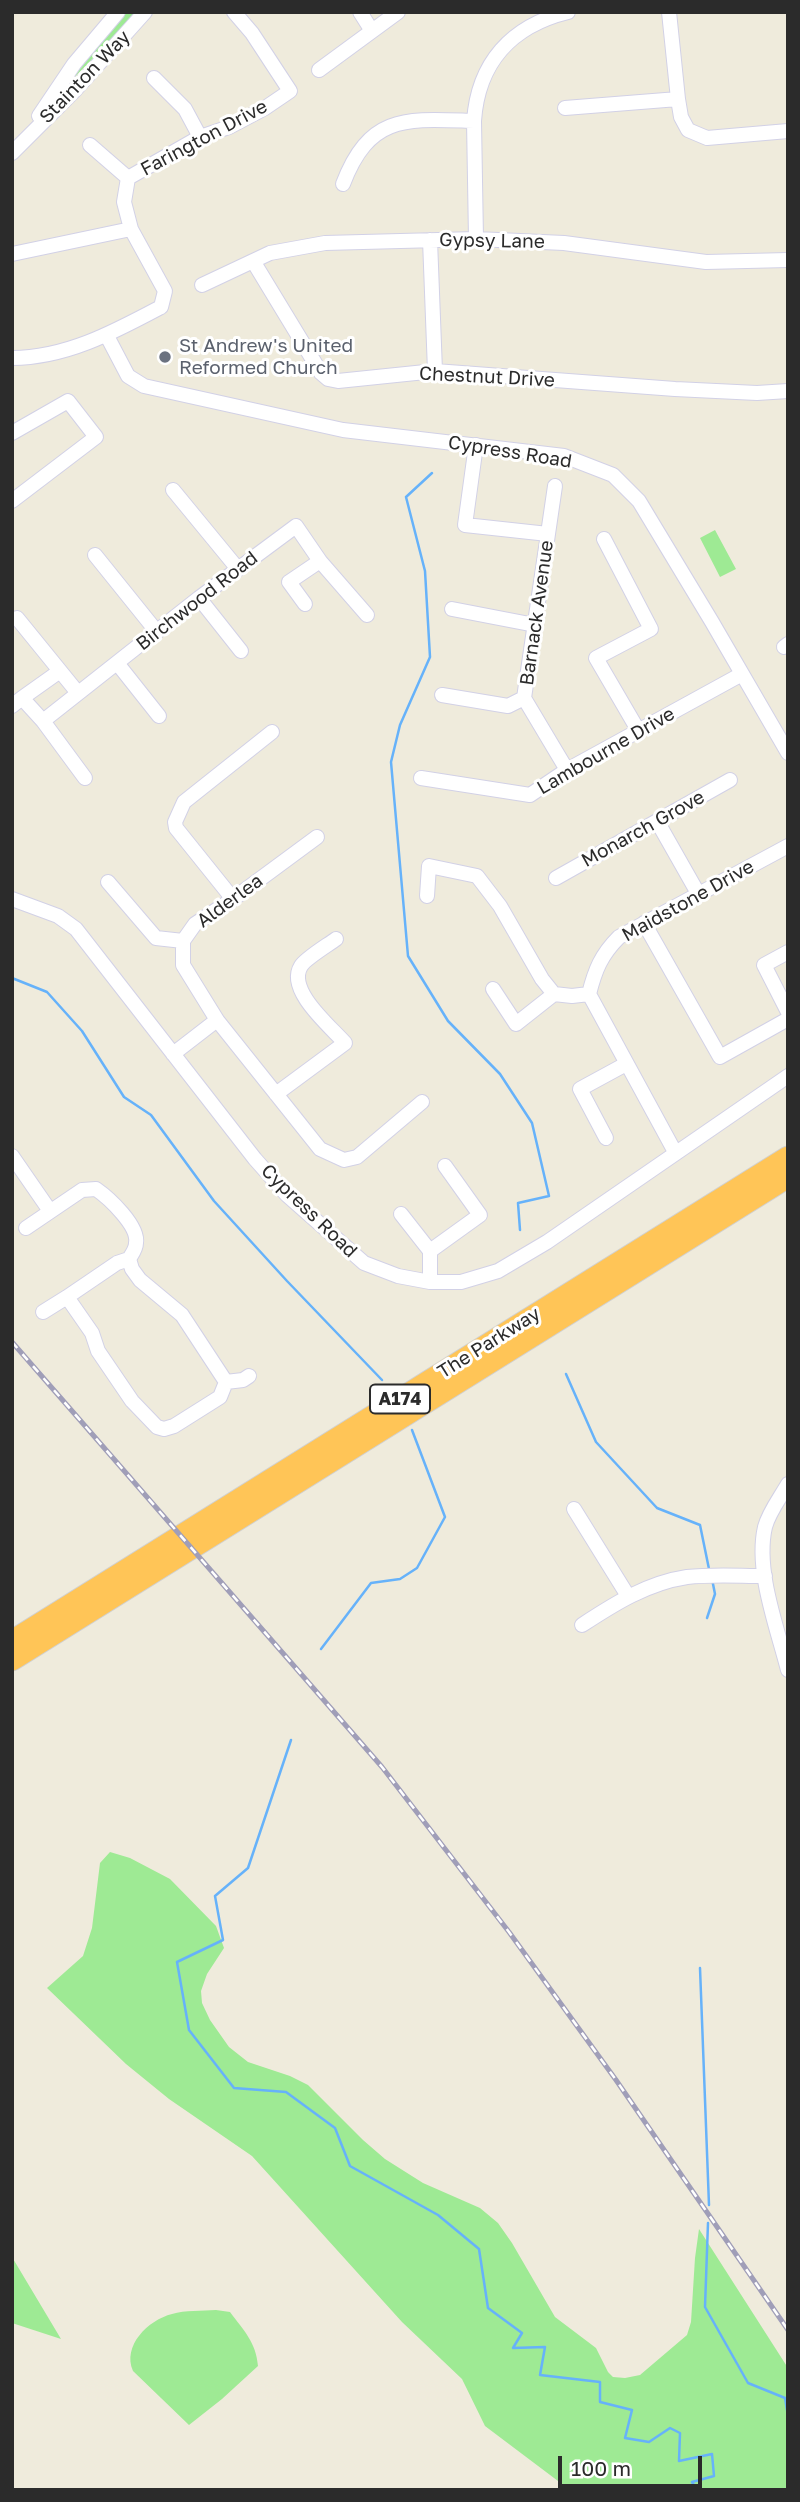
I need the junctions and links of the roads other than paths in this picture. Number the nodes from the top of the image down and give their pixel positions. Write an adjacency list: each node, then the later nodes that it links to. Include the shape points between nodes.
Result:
1 (118, 12): 16 (street, Stainton Way, via 74,64)
2 (145, 12): 16 (street, Stainton Way)
3 (234, 12): 15 (street, Farington Drive, via 290,91 229,127)
4 (360, 12): 8 (street)
5 (398, 12): 8 (street)
6 (568, 12): 13 (street, via 533,23 493,58 479,88)
7 (669, 12): 11 (street)
8 (372, 31): 9 (street)
9 (319, 70)
10 (154, 78): 15 (street, via 185,109)
11 (677, 99): 12 (street); 14 (street, via 684,125 697,136)
12 (565, 108)
13 (474, 121): 20 (street, via 395,123 379,130 351,162); 22 (street)
14 (788, 131)
15 (200, 137): 19 (street, Farington Drive)
16 (23, 141): 18 (street, Stainton Way)
17 (90, 145): 19 (street)
18 (12, 153)
19 (128, 178): 21 (street, Farington Drive, via 124,202)
20 (344, 184)
21 (131, 229): 24 (street); 28 (street, Farington Drive, via 164,291 160,307)
22 (476, 239): 23 (street, Gypsy Lane); 25 (street, Gypsy Lane, via 564,243 706,262)
23 (430, 240): 26 (street, Gypsy Lane, via 325,243 287,248); 30 (street)
24 (12, 254)
25 (788, 260)
26 (253, 261): 27 (street, Gypsy Lane); 30 (street, Chestnut Drive, via 328,379)
27 (202, 285)
28 (107, 336): 29 (street, via 58,352); 33 (street, Cypress Road, via 128,376 144,386 343,430)
29 (12, 358)
30 (435, 370): 31 (street, Chestnut Drive, via 675,389)
31 (788, 391)
32 (12, 432): 36 (street, via 68,401 96,437)
33 (476, 445): 37 (street, via 465,524); 52 (street, Cypress Road, via 564,457 613,475 639,501)
34 (555, 486): 37 (street, Barnack Avenue)
35 (173, 490): 41 (street)
36 (12, 501)
37 (548, 534): 47 (street, Barnack Avenue)
38 (604, 539): 59 (street, via 651,629 596,658)
39 (95, 555): 48 (street)
40 (320, 561): 41 (street, Birchwood Road, via 296,526); 43 (street, via 289,582); 45 (street, Birchwood Road)
41 (238, 569): 42 (street, Birchwood Road)
42 (199, 598): 48 (street, Birchwood Road); 49 (street)
43 (305, 604)
44 (452, 609): 47 (street)
45 (367, 615)
46 (17, 618): 51 (street)
47 (535, 625): 55 (street, Barnack Avenue)
48 (157, 632): 50 (street, Birchwood Road)
49 (241, 651)
50 (117, 663): 53 (street, Birchwood Road); 57 (street)
51 (60, 671): 53 (street); 56 (street)
52 (742, 674): 59 (street, Lambourne Drive); 61 (street, Cypress Road)
53 (78, 693): 58 (street, Birchwood Road)
54 (442, 695): 55 (street, via 508,706)
55 (524, 698): 62 (street, Barnack Avenue)
56 (17, 702): 58 (street)
57 (159, 716)
58 (43, 721): 63 (street)
59 (638, 730): 62 (street, Lambourne Drive)
60 (272, 732): 74 (street, via 184,802 175,822)
61 (786, 745)
62 (566, 770): 64 (street, Lambourne Drive, via 530,795)
63 (85, 778)
64 (421, 778)
65 (730, 780): 66 (street, Monarch Grove)
66 (657, 821): 69 (street, Monarch Grove); 71 (street)
67 (317, 837): 74 (street, Alderlea)
68 (788, 846): 71 (street, Maidstone Drive)
69 (556, 878)
70 (108, 882): 77 (street, via 156,938)
71 (699, 895): 75 (street, Maidstone Drive)
72 (427, 896): 80 (street, via 429,866 477,876)
73 (12, 899): 85 (street, Cypress Road, via 58,916 76,929)
74 (233, 899): 77 (street, Alderlea, via 195,924)
75 (644, 923): 81 (street, Maidstone Drive, via 607,949 596,967); 83 (street, via 720,1057)
76 (336, 939): 88 (street, via 301,965 297,980 302,995 345,1043)
77 (183, 941): 84 (street, Alderlea, via 183,965)
78 (788, 952): 82 (street, via 764,965)
79 (493, 989): 80 (street, via 516,1024)
80 (554, 994): 81 (street)
81 (589, 994): 86 (street)
82 (788, 1012)
83 (788, 1019)
84 (216, 1020): 85 (street); 88 (street, Alderlea)
85 (173, 1054): 101 (street, Cypress Road, via 255,1159 323,1228 365,1263)
86 (626, 1064): 90 (street, via 580,1089); 91 (street)
87 (788, 1076): 91 (street, Cypress Road)
88 (276, 1094): 89 (street, Alderlea, via 320,1149 344,1160 357,1157)
89 (422, 1102)
90 (606, 1138)
91 (675, 1152): 101 (street, Cypress Road, via 498,1271 461,1282)
92 (12, 1156): 96 (street)
93 (788, 1157): 111 (highway, The Parkway / A174)
94 (445, 1166): 99 (street, via 480,1215)
95 (788, 1177): 112 (highway, The Parkway / A174)
96 (50, 1211): 98 (street); 100 (street, via 82,1190 99,1191 136,1234)
97 (401, 1214): 99 (street)
98 (26, 1227)
99 (430, 1251): 101 (street)
100 (129, 1259): 102 (street); 105 (street, via 140,1280 182,1315)
101 (430, 1282)
102 (67, 1297): 103 (street); 105 (street, via 132,1401 157,1427 174,1426 220,1397)
103 (43, 1312)
104 (249, 1376): 105 (street)
105 (226, 1382)
106 (788, 1484): 108 (street, via 765,1526)
107 (574, 1509): 109 (street)
108 (765, 1576): 109 (street, via 688,1577); 113 (street)
109 (628, 1596): 110 (street)
110 (582, 1625)
111 (12, 1641)
112 (12, 1660)
113 (788, 1670)

